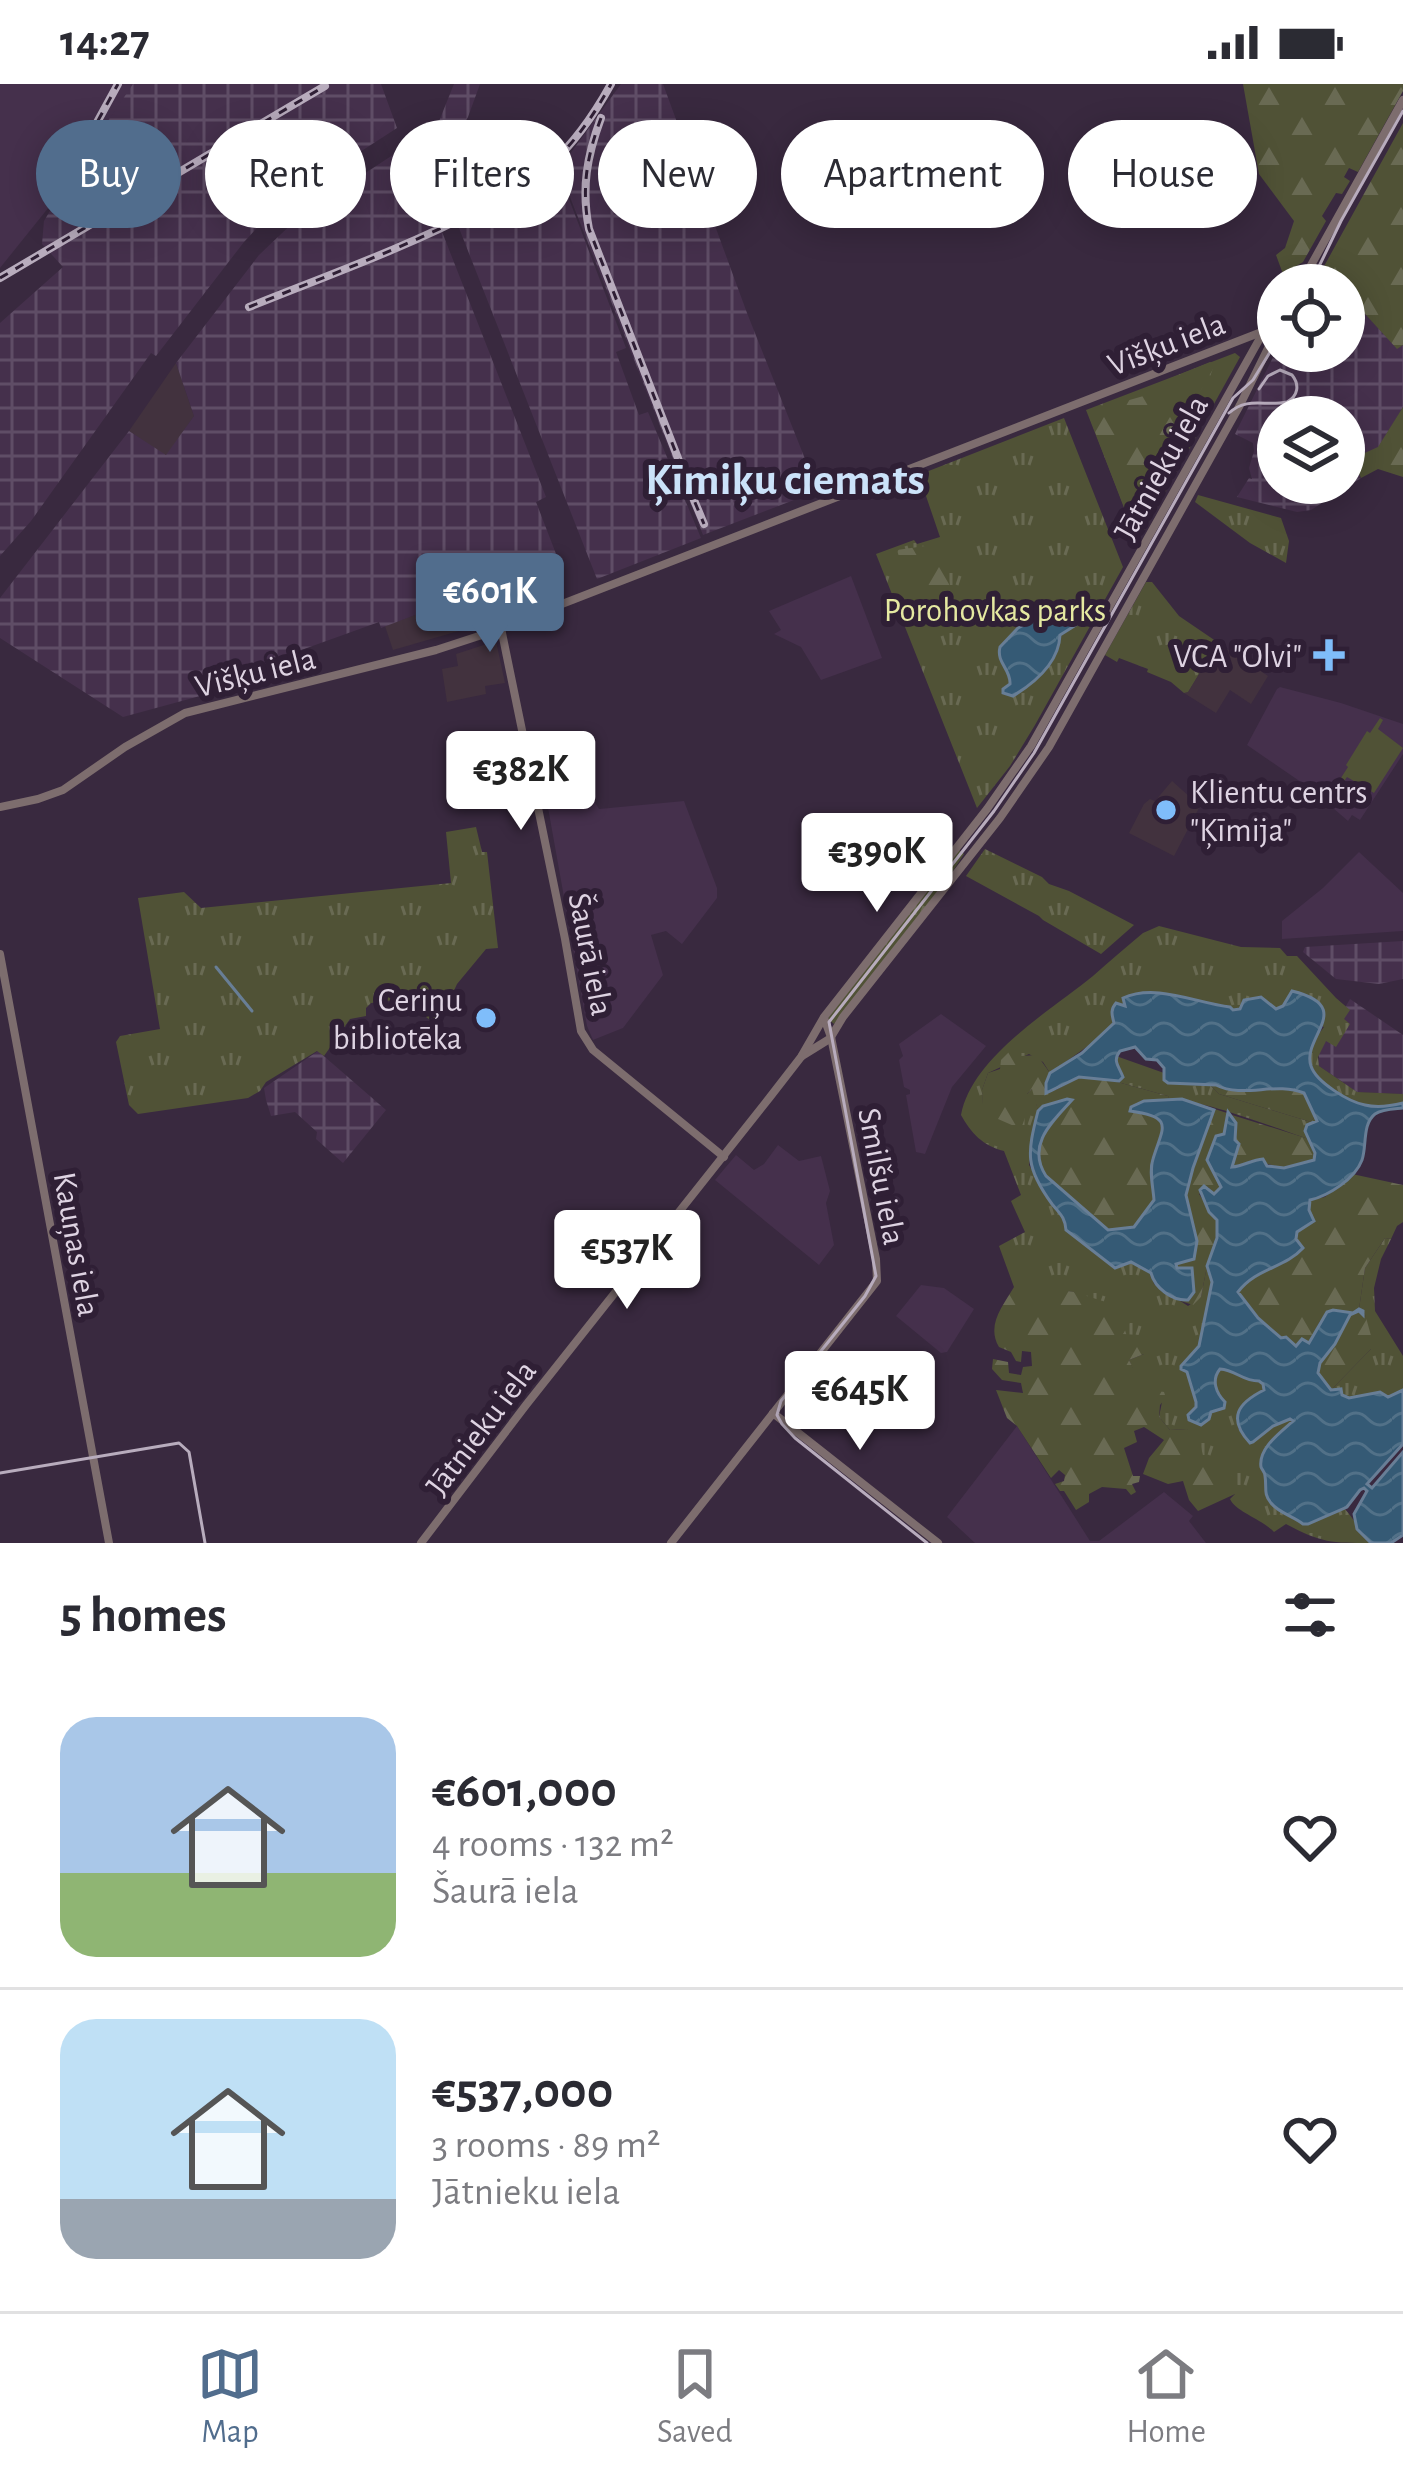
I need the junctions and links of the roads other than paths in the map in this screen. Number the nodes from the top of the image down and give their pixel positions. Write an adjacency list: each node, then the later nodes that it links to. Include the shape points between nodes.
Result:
1 (1403, 100): 2 (street)
2 (1312, 264)
3 (1257, 334): 4 (street, Višķu iela)
4 (1231, 344): 6 (street); 8 (street, Višķu iela)
5 (1257, 344): 6 (street, Jātnieku iela)
6 (1250, 356): 11 (street, Jātnieku iela, via 1031,746)
7 (1257, 371): 12 (street, Jātnieku iela, via 1040,760)
8 (501, 628): 9 (street, Višķu iela, via 185,713 65,789); 14 (street, Šaurā iela, via 581,1030 593,1051)
9 (0, 806)
10 (0, 954): 16 (street, Kauņas iela)
11 (824, 1017): 12 (street, Smilšu iela); 13 (street, Jātnieku iela)
12 (831, 1037): 13 (street, Jātnieku iela); 15 (street, Smilšu iela, via 878,1276)
13 (801, 1057): 14 (street, Jātnieku iela)
14 (724, 1156): 17 (street, Jātnieku iela)
15 (773, 1413): 18 (street, Smilšu iela); 19 (street)
16 (110, 1543)
17 (421, 1543)
18 (671, 1543)
19 (938, 1543)

